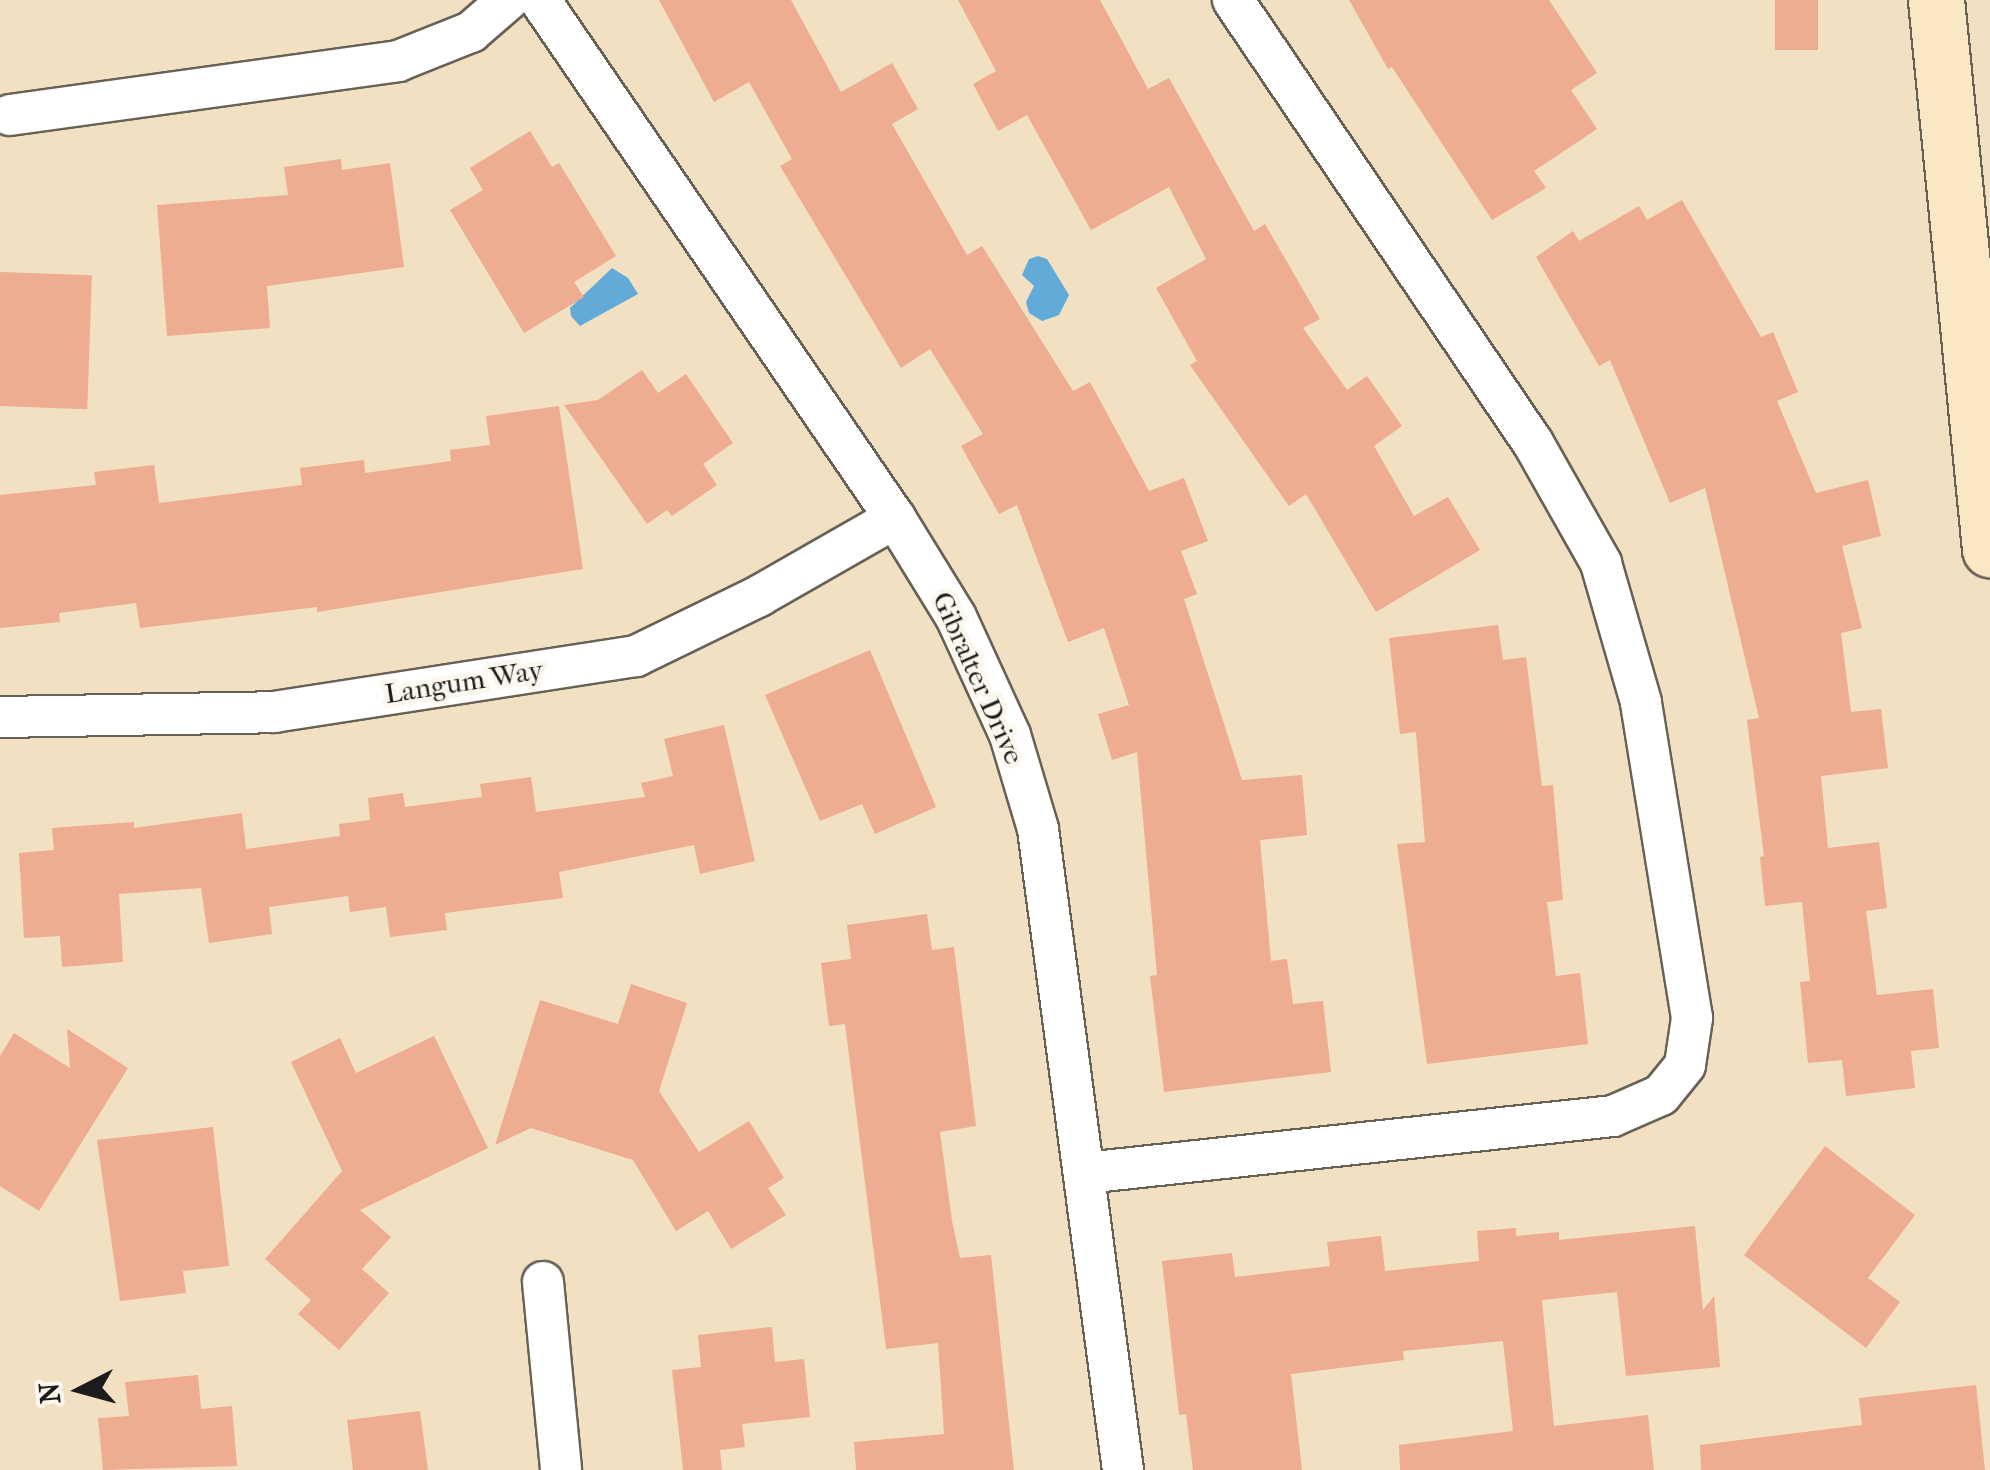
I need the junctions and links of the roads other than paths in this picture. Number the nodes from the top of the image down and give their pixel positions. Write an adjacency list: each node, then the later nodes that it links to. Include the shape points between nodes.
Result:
1 (508, 0): 5 (street, via 471,32 398,61)
2 (540, 0): 6 (street, Gibralter Drive)
3 (1233, 0): 9 (street, via 1533,443 1601,563 1641,702 1692,1018 1685,1065 1661,1095 1613,1116)
4 (1936, 0): 7 (street)
5 (10, 114)
6 (895, 518): 8 (street, Langum Way, via 636,656 274,712); 9 (street, Gibralter Drive, via 956,617 1010,734 1038,829)
7 (1990, 549)
8 (0, 717)
9 (1085, 1173): 12 (street, Gibralter Drive)
10 (544, 1282): 11 (street)
11 (561, 1470)
12 (1122, 1470)

